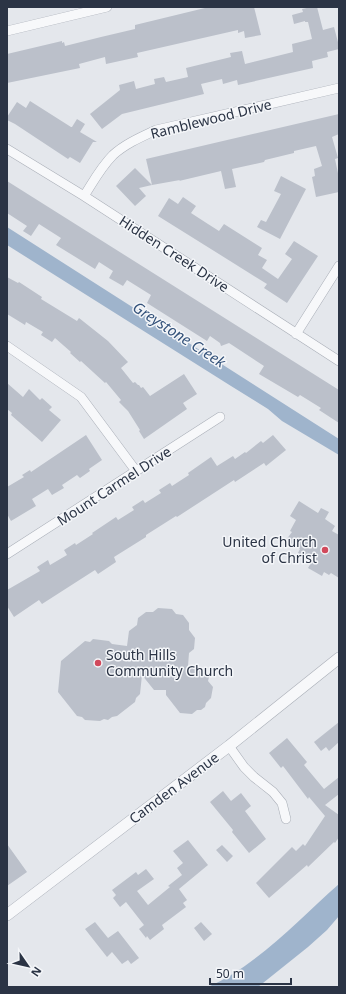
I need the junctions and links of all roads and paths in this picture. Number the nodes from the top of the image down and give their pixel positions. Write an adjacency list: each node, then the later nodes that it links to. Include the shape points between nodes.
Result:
1 (108, 7): 2 (street)
2 (7, 31)
3 (339, 88): 5 (street, Ramblewood Drive, via 156,130 136,139 114,155 101,169)
4 (7, 149): 5 (street, Hidden Creek Drive)
5 (84, 196): 7 (street, Hidden Creek Drive)
6 (339, 266): 7 (street)
7 (296, 334): 9 (street, Hidden Creek Drive)
8 (8, 348): 11 (street, via 81,396)
9 (339, 361)
10 (220, 417): 11 (street, Mount Carmel Drive)
11 (136, 471): 12 (street, Mount Carmel Drive)
12 (7, 554)
13 (339, 658): 14 (street, Camden Avenue)
14 (229, 746): 15 (street, via 244,767 282,803); 16 (street, Camden Avenue)
15 (286, 819)
16 (7, 915)

